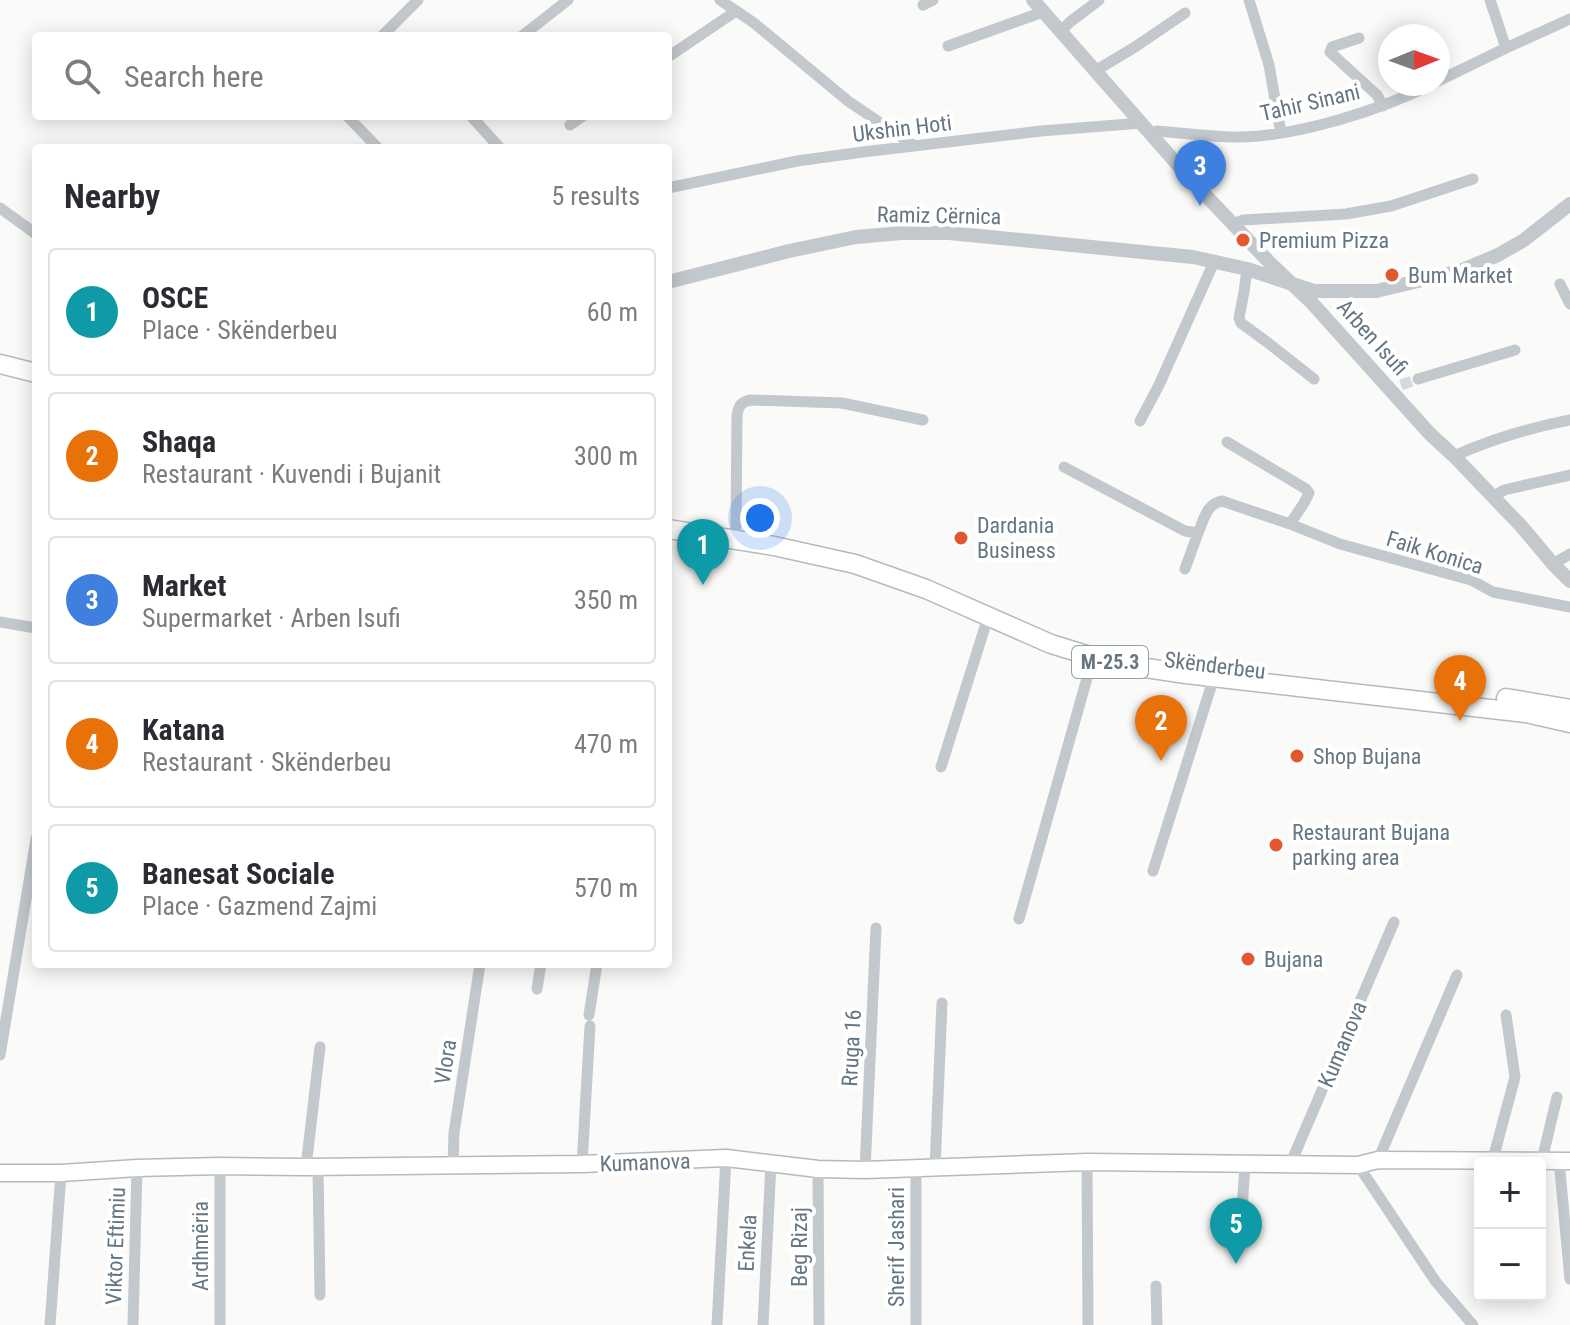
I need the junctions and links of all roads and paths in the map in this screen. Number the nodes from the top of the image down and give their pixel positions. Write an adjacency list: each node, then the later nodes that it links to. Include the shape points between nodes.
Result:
1 (418, 0): 12 (street)
2 (568, 0): 13 (street)
3 (720, 0): 8 (street)
4 (1033, 0): 9 (street, Arben Isufi)
5 (1099, 0): 14 (street)
6 (1249, 0): 28 (street, via 1269,65)
7 (1490, 0): 17 (street)
8 (736, 11): 18 (street); 31 (street, via 848,101)
9 (1043, 12): 14 (street, Arben Isufi); 16 (street)
10 (1185, 13): 19 (street)
11 (1570, 19): 17 (street)
12 (386, 32)
13 (527, 32)
14 (1060, 32): 19 (street, Arben Isufi)
15 (1359, 38): 22 (street, Tahir Sinani, via 1330,52)
16 (948, 46)
17 (1506, 48): 20 (street)
18 (672, 54)
19 (1095, 71): 27 (street, Arben Isufi)
20 (1450, 75)
21 (1405, 96): 22 (street, Tahir Sinani)
22 (1383, 106): 28 (street, Tahir Sinani)
23 (351, 120): 29 (street)
24 (475, 120): 30 (street)
25 (577, 120): 26 (street)
26 (570, 125)
27 (1146, 129): 28 (street, Tahir Sinani, via 1242,137); 31 (street, Ukshin Hoti, via 1069,128); 36 (street, Arben Isufi)
28 (1281, 133)
29 (374, 144)
30 (496, 144)
31 (913, 145): 33 (street, Ukshin Hoti, via 797,161)
32 (1473, 179): 36 (street, via 1391,206)
33 (672, 187)
34 (1570, 204): 41 (street, Ramiz Cërnica, via 1524,240 1460,271 1376,291 1314,291)
35 (0, 208): 37 (street)
36 (1234, 224): 41 (street, Arben Isufi)
37 (32, 231)
38 (1214, 262): 39 (street, Ramiz Cërnica); 40 (street, Ramiz Cërnica, via 949,233 902,233 856,237); 53 (street)
39 (1247, 269): 41 (street, Ramiz Cërnica); 49 (street, via 1241,323)
40 (672, 281)
41 (1291, 283): 55 (street, Arben Isufi, via 1396,388)
42 (1560, 284): 43 (street)
43 (1570, 304)
44 (1515, 350): 50 (street)
45 (0, 352): 46 (main road)
46 (32, 360)
47 (0, 364): 48 (main road)
48 (32, 372)
49 (1314, 379)
50 (1418, 379)
51 (923, 420): 61 (street, via 842,403 743,402 737,415)
52 (1570, 420): 55 (street, via 1487,441)
53 (1140, 421)
54 (1227, 442): 60 (street, via 1306,489 1309,493)
55 (1454, 456): 58 (street, Arben Isufi)
56 (1064, 467): 63 (street, via 1165,522)
57 (1570, 475): 58 (street)
58 (1493, 497): 65 (street, Arben Isufi)
59 (672, 517): 61 (main road, Skënderbeu / M-25.3)
60 (1290, 524): 63 (street, Faik Konica, via 1222,501 1208,510); 68 (street, Faik Konica, via 1340,544 1471,580 1493,592)
61 (736, 527): 74 (main road, Skënderbeu / M-25.3, via 859,552 1055,632 1116,651)
62 (672, 530): 69 (main road, Skënderbeu / M-25.3, via 855,564)
63 (1198, 533): 66 (street, Faik Konica)
64 (1570, 554): 65 (street)
65 (1553, 564): 67 (street, Arben Isufi)
66 (1185, 569)
67 (1570, 581)
68 (1570, 607)
69 (988, 617): 72 (main road, Skënderbeu / M-25.3); 76 (street)
70 (0, 622): 71 (street)
71 (32, 627)
72 (1093, 657): 73 (main road, Skënderbeu / M-25.3); 79 (street)
73 (1214, 677): 75 (main road, Skënderbeu / M-25.3, via 1526,713); 78 (street)
74 (1570, 709)
75 (1570, 723)
76 (941, 767)
77 (32, 863): 90 (street)
78 (1153, 871)
79 (1019, 919)
80 (1394, 922): 102 (street, Kumanova)
81 (876, 928): 111 (street, Rruga 16)
82 (479, 968): 105 (street, Vlora)
83 (540, 968): 86 (street)
84 (596, 968): 100 (street)
85 (1457, 975): 96 (street)
86 (537, 989)
87 (942, 1003): 108 (street)
88 (1506, 1015): 92 (street, via 1515,1077)
89 (320, 1047): 106 (street)
90 (0, 1055)
91 (1557, 1097): 93 (street)
92 (1494, 1157)
93 (1543, 1157)
94 (726, 1158): 99 (main road, Kumanova); 100 (main road, Kumanova); 121 (street)
95 (1474, 1159): 96 (main road, Kumanova)
96 (1378, 1160): 103 (main road, Kumanova)
97 (1565, 1161): 115 (street)
98 (1087, 1162): 101 (main road, Kumanova); 108 (main road, Kumanova); 125 (street)
99 (771, 1163): 109 (main road, Kumanova); 122 (street, Enkela)
100 (582, 1164): 105 (main road, Kumanova)
101 (1245, 1164): 102 (main road, Kumanova); 114 (street)
102 (1290, 1165): 103 (main road, Kumanova)
103 (1358, 1165): 127 (street, via 1436,1282)
104 (220, 1166): 106 (main road, Kumanova); 107 (main road, Kumanova); 120 (street, Ardhmëria)
105 (453, 1166): 106 (main road, Kumanova)
106 (312, 1167): 117 (street)
107 (137, 1168): 113 (main road, Kumanova); 119 (street, Viktor Eftimiu)
108 (935, 1168): 110 (main road, Kumanova)
109 (818, 1169): 111 (main road, Kumanova); 123 (street, Beg Rizaj)
110 (916, 1169): 111 (main road, Kumanova); 124 (street, Sherif Jashari)
111 (865, 1170)
112 (0, 1173): 113 (main road, Kumanova)
113 (61, 1173): 118 (street)
114 (1240, 1241)
115 (1570, 1279)
116 (1156, 1286): 126 (street)
117 (320, 1295)
118 (50, 1325)
119 (133, 1325)
120 (220, 1325)
121 (717, 1325)
122 (763, 1325)
123 (819, 1325)
124 (916, 1325)
125 (1088, 1325)
126 (1157, 1325)
127 (1473, 1325)

